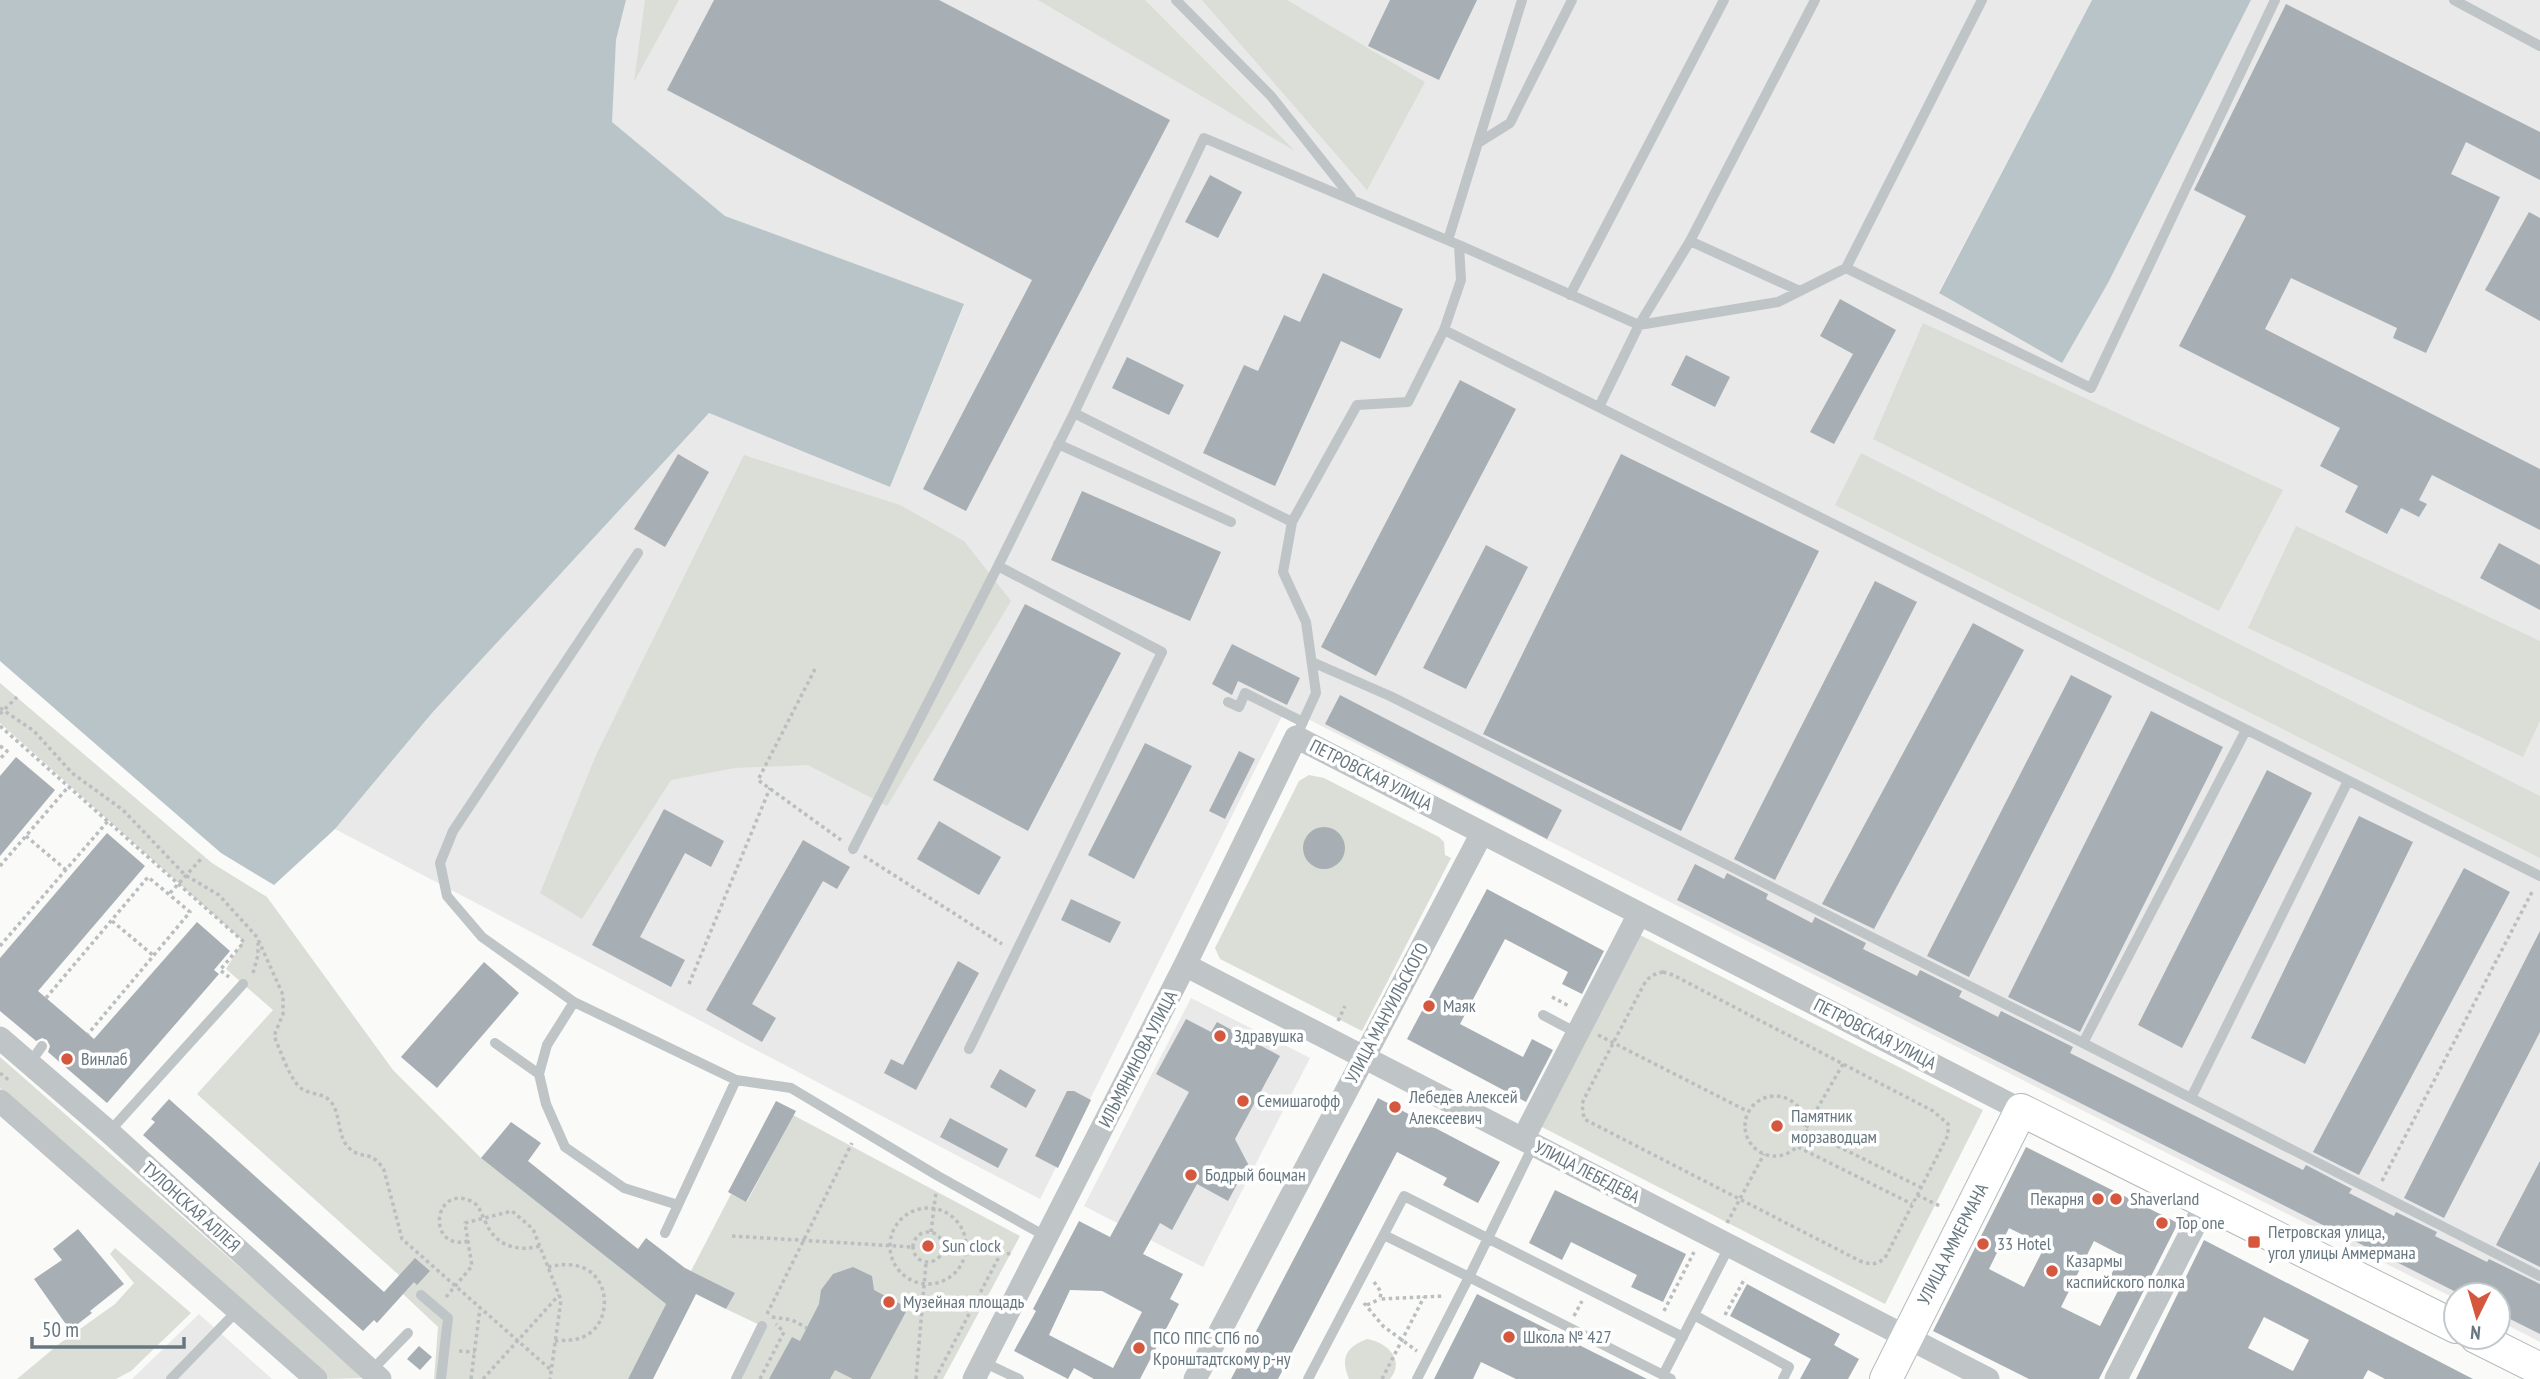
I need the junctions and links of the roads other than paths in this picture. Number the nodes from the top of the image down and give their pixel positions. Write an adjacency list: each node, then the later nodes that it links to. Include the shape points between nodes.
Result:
1 (1176, 0): 11 (lane, via 1270,96)
2 (1522, 0): 10 (lane)
3 (1572, 0): 10 (lane, via 1510,123)
4 (1724, 0): 17 (lane)
5 (1815, 0): 13 (lane)
6 (1982, 0): 15 (lane)
7 (2275, 0): 15 (lane, via 2091,388)
8 (2454, 0): 9 (lane)
9 (2540, 46)
10 (1478, 143): 12 (lane)
11 (1353, 200): 12 (lane); 21 (lane, via 1204,138)
12 (1448, 240): 14 (lane)
13 (1690, 241): 16 (lane); 18 (lane)
14 (1459, 245): 17 (lane); 19 (lane, via 1461,280)
15 (1846, 268): 16 (lane)
16 (1800, 291): 18 (lane, via 1778,302)
17 (1570, 295): 18 (lane)
18 (1639, 325): 20 (lane)
19 (1444, 330): 20 (lane); 24 (lane, via 1408,402 1357,405)
20 (1599, 407): 30 (lane)
21 (1074, 413): 22 (lane); 24 (lane)
22 (1058, 444): 23 (lane); 26 (lane)
23 (1231, 522)
24 (1292, 523): 27 (lane, via 1283,572 1306,622)
25 (638, 553): 38 (lane, via 453,831 440,863 447,896 482,937)
26 (998, 566): 33 (lane); 44 (lane, via 1162,652)
27 (1312, 662): 29 (lane, via 1316,693); 43 (lane, via 1390,696)
28 (1228, 702): 29 (lane, via 1239,707 1245,693)
29 (1300, 729): 32 (street, ПЕТРОВСКАЯ УЛИЦА); 36 (street, ИЛЬМЯНИНОВА УЛИЦА)
30 (2246, 730): 31 (lane); 43 (lane)
31 (2348, 780): 34 (lane); 48 (lane)
32 (1482, 833): 35 (street, ПЕТРОВСКАЯ УЛИЦА); 45 (street, УЛИЦА МАНУИЛЬСКОГО)
33 (853, 849)
34 (2540, 876)
35 (1639, 914): 40 (street); 50 (street, ПЕТРОВСКАЯ УЛИЦА)
36 (1185, 965): 45 (street, УЛИЦА ЛЕБЕДЕВА); 57 (street, ИЛЬМЯНИНОВА УЛИЦА)
37 (242, 986): 51 (lane)
38 (574, 1002): 46 (lane, via 547,1045); 47 (lane)
39 (1542, 1016): 40 (lane)
40 (1584, 1032): 52 (street)
41 (0, 1038): 51 (street, ТУЛОНСКАЯ АЛЛЕЯ, via 36,1055)
42 (495, 1043): 46 (lane)
43 (2083, 1043): 48 (lane)
44 (969, 1049)
45 (1364, 1057): 52 (street, УЛИЦА ЛЕБЕДЕВА); 80 (street, УЛИЦА МАНУИЛЬСКОГО)
46 (539, 1074): 54 (lane, via 565,1147 624,1188)
47 (736, 1080): 54 (lane); 57 (lane, via 791,1088)
48 (2191, 1098): 60 (lane)
49 (0, 1101): 63 (street)
50 (2021, 1110): 53 (street, ПЕТРОВСКАЯ УЛИЦА); 69 (street, УЛИЦА АММЕРМАНА)
51 (109, 1132): 73 (street, ТУЛОНСКАЯ АЛЛЕЯ)
52 (1528, 1141): 58 (street, УЛИЦА ЛЕБЕДЕВА); 59 (lane)
53 (2207, 1201): 65 (street, ПЕТРОВСКАЯ УЛИЦА); 86 (street)
54 (678, 1205): 55 (lane)
55 (665, 1233)
56 (1384, 1235): 59 (lane, via 1404,1196); 61 (lane); 81 (lane)
57 (1047, 1237): 72 (street, ИЛЬМЯНИНОВА УЛИЦА)
58 (1727, 1237): 64 (lane); 69 (street, УЛИЦА ЛЕБЕДЕВА)
59 (1488, 1238): 61 (lane); 68 (lane)
60 (2540, 1276)
61 (1469, 1277): 74 (lane); 82 (lane)
62 (421, 1295): 77 (lane, via 447,1318)
63 (238, 1310): 75 (lane); 76 (street)
64 (1694, 1315): 68 (lane); 83 (lane, via 1789,1367)
65 (2442, 1320)
66 (764, 1321): 78 (lane)
67 (408, 1332): 73 (lane)
68 (1683, 1337): 74 (lane)
69 (1907, 1337): 84 (street, УЛИЦА АММЕРМАНА); 85 (street, УЛИЦА ЛЕБЕДЕВА)
70 (2504, 1351): 71 (street)
71 (2540, 1369)
72 (979, 1370): 79 (lane)
73 (376, 1375)
74 (1667, 1377)
75 (171, 1379)
76 (316, 1379)
77 (441, 1379)
78 (736, 1379)
79 (1019, 1379)
80 (1195, 1379)
81 (1308, 1379)
82 (1417, 1379)
83 (1783, 1379)
84 (1886, 1379)
85 (1988, 1379)
86 (2116, 1379)

